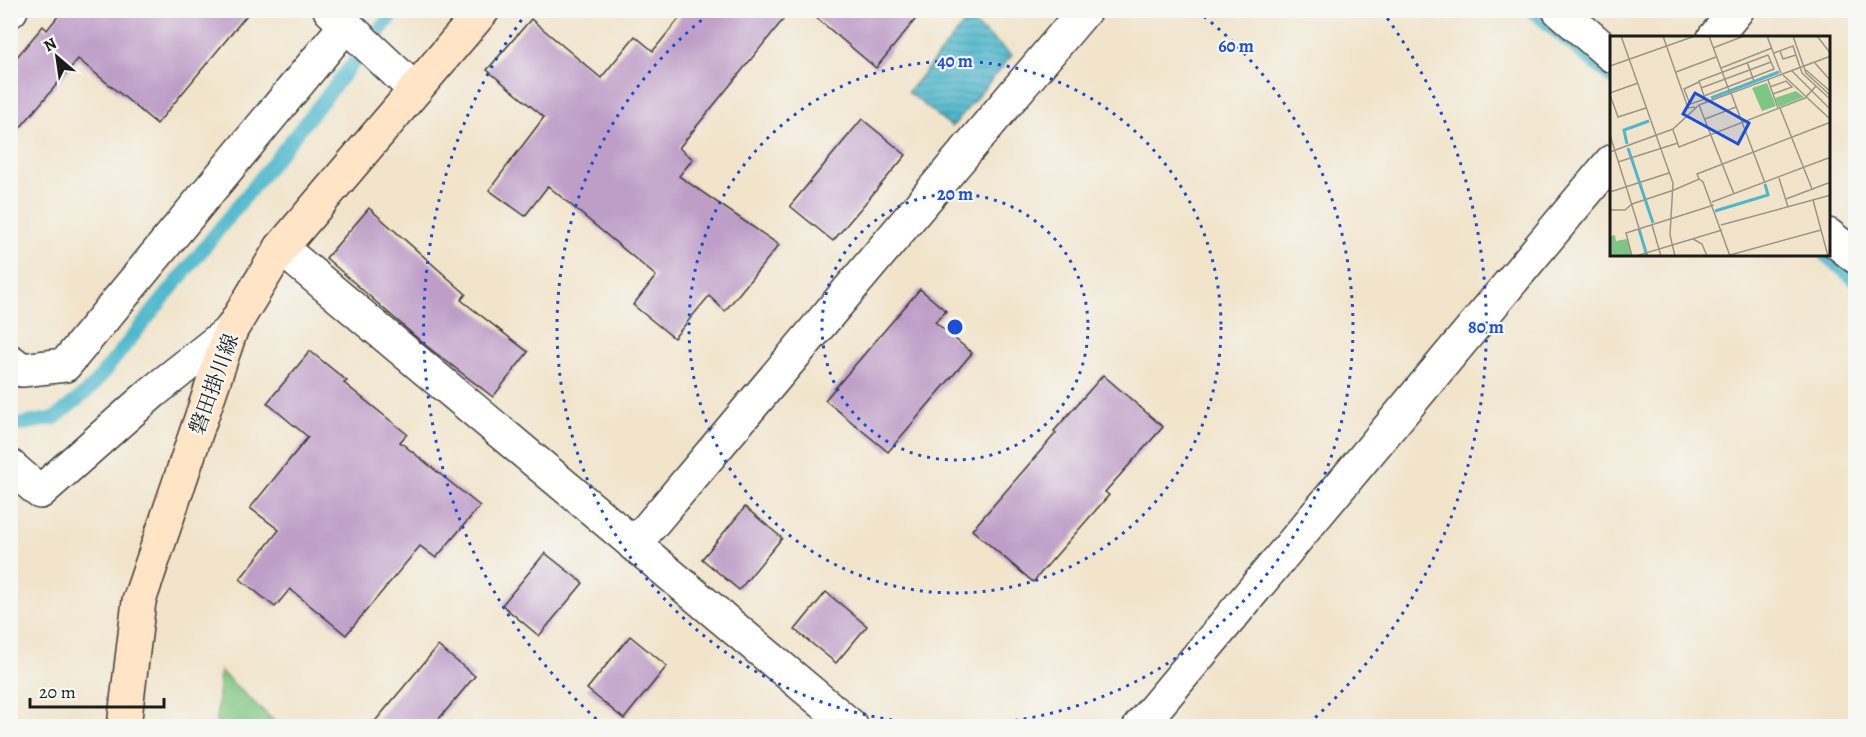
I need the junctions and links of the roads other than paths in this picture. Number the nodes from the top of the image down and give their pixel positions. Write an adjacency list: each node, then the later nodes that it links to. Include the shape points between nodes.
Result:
1 (483, 10): 8 (main road, 磐田掛川線)
2 (1085, 10): 16 (street)
3 (1559, 10): 7 (street)
4 (1737, 10): 6 (street)
5 (338, 18): 8 (street); 14 (street, via 65,365 22,370)
6 (1716, 36)
7 (1610, 54)
8 (415, 90): 11 (main road, 磐田掛川線)
9 (1610, 163): 19 (street)
10 (1830, 237): 12 (street)
11 (281, 248): 13 (main road, 磐田掛川線); 16 (street)
12 (1856, 257)
13 (231, 330): 15 (street, via 153,392 40,492); 17 (main road, 磐田掛川線, via 139,601)
14 (10, 361)
15 (10, 466)
16 (634, 545): 18 (street)
17 (124, 726)
18 (851, 726)
19 (1140, 726)

